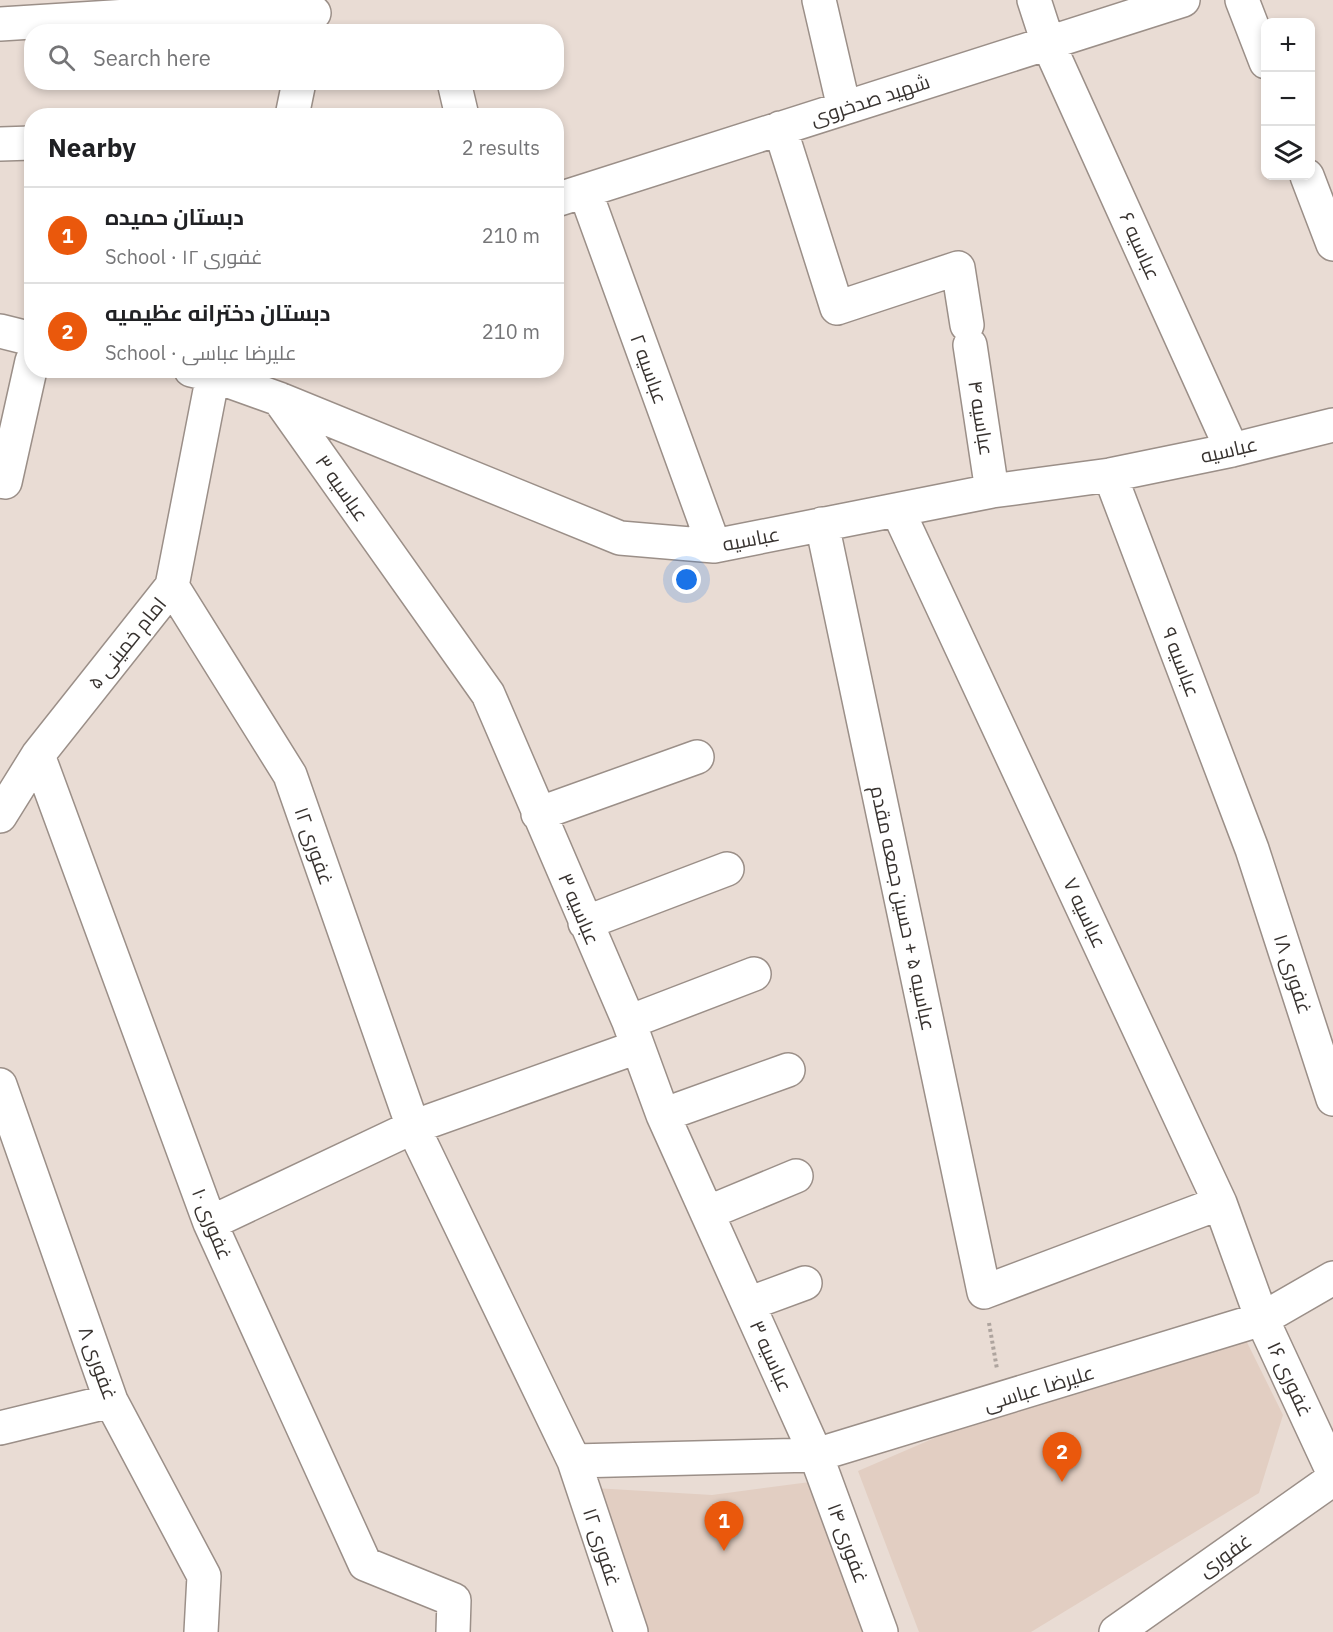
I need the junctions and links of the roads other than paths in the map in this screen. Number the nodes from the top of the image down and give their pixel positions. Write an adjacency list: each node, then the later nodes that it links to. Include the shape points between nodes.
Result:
1 (819, 0): 14 (street)
2 (1034, 0): 8 (street, عباسیه ۶)
3 (1183, 0): 8 (street, شهید صدخروی)
4 (1242, 0): 9 (street)
5 (145, 8): 6 (street); 7 (street)
6 (313, 15)
7 (0, 24)
8 (1048, 42): 14 (street, شهید صدخروی); 28 (street, عباسیه ۶)
9 (1261, 49)
10 (297, 90): 12 (street)
11 (456, 90): 13 (street)
12 (294, 108)
13 (460, 108)
14 (844, 108): 15 (street, شهید صدخروی)
15 (780, 128): 19 (street, شهید صدخروی); 31 (street, عباسیه ۴, via 837,308 958,268)
16 (24, 143): 17 (street)
17 (0, 144)
18 (1309, 180): 20 (street)
19 (571, 195): 34 (street, عباسیه ۲)
20 (1333, 244)
21 (0, 331): 22 (street)
22 (24, 337)
23 (28, 378): 30 (street)
24 (205, 378): 35 (street, امام خمینی ۵)
25 (222, 378): 26 (street, عباسیه)
26 (279, 399): 34 (street, عباسیه, via 620,538); 38 (street, عباسیه ۳, via 488,694)
27 (1333, 425): 28 (street, عباسیه)
28 (1232, 450): 29 (street, عباسیه)
29 (1110, 475): 31 (street, عباسیه); 40 (street, عباسیه ۹)
30 (5, 482)
31 (992, 491): 32 (street, عباسیه)
32 (898, 511): 33 (street, عباسیه); 51 (street, عباسیه ۷)
33 (822, 524): 34 (street, عباسیه); 51 (street, عباسیه ۵ + حسین جمعه مقدم, via 984,1292)
34 (714, 546)
35 (172, 586): 36 (street, امام خمینی ۵); 49 (street, غفوری ۱۲, via 290,775)
36 (38, 755): 39 (street, امام خمینی ۵); 53 (street, غفوری ۱۰)
37 (697, 757): 38 (street)
38 (538, 814): 42 (street, عباسیه ۳)
39 (0, 816)
40 (1252, 849): 47 (street, غفوری ۱۸)
41 (727, 869): 42 (street)
42 (585, 923): 44 (street, عباسیه ۳)
43 (754, 974): 44 (street)
44 (633, 1035): 48 (street, عباسیه ۳); 49 (street)
45 (788, 1070): 48 (street)
46 (0, 1084): 58 (street, غفوری ۸)
47 (1333, 1099)
48 (663, 1115): 52 (street, عباسیه ۳)
49 (413, 1126): 53 (street); 61 (street, غفوری ۱۲)
50 (796, 1176): 52 (street)
51 (1220, 1203): 57 (street, عباسیه ۷)
52 (707, 1213): 56 (street, عباسیه ۳)
53 (210, 1224): 66 (street, غفوری ۱۰, via 365,1564 454,1600)
54 (1333, 1278): 57 (street, علیرضا عباسی)
55 (805, 1283): 56 (street)
56 (748, 1304): 60 (street, عباسیه ۳)
57 (1262, 1319): 60 (street, علیرضا عباسی); 62 (street, غفوری ۱۶)
58 (111, 1401): 59 (street); 65 (street, غفوری ۸, via 204,1576)
59 (0, 1428)
60 (816, 1455): 61 (street, علیرضا عباسی); 68 (street, غفوری ۱۴)
61 (574, 1461): 67 (street, غفوری ۱۲)
62 (1333, 1472)
63 (1333, 1479): 64 (street, غفوری)
64 (1127, 1629)
65 (201, 1632)
66 (453, 1632)
67 (631, 1632)
68 (881, 1632)

